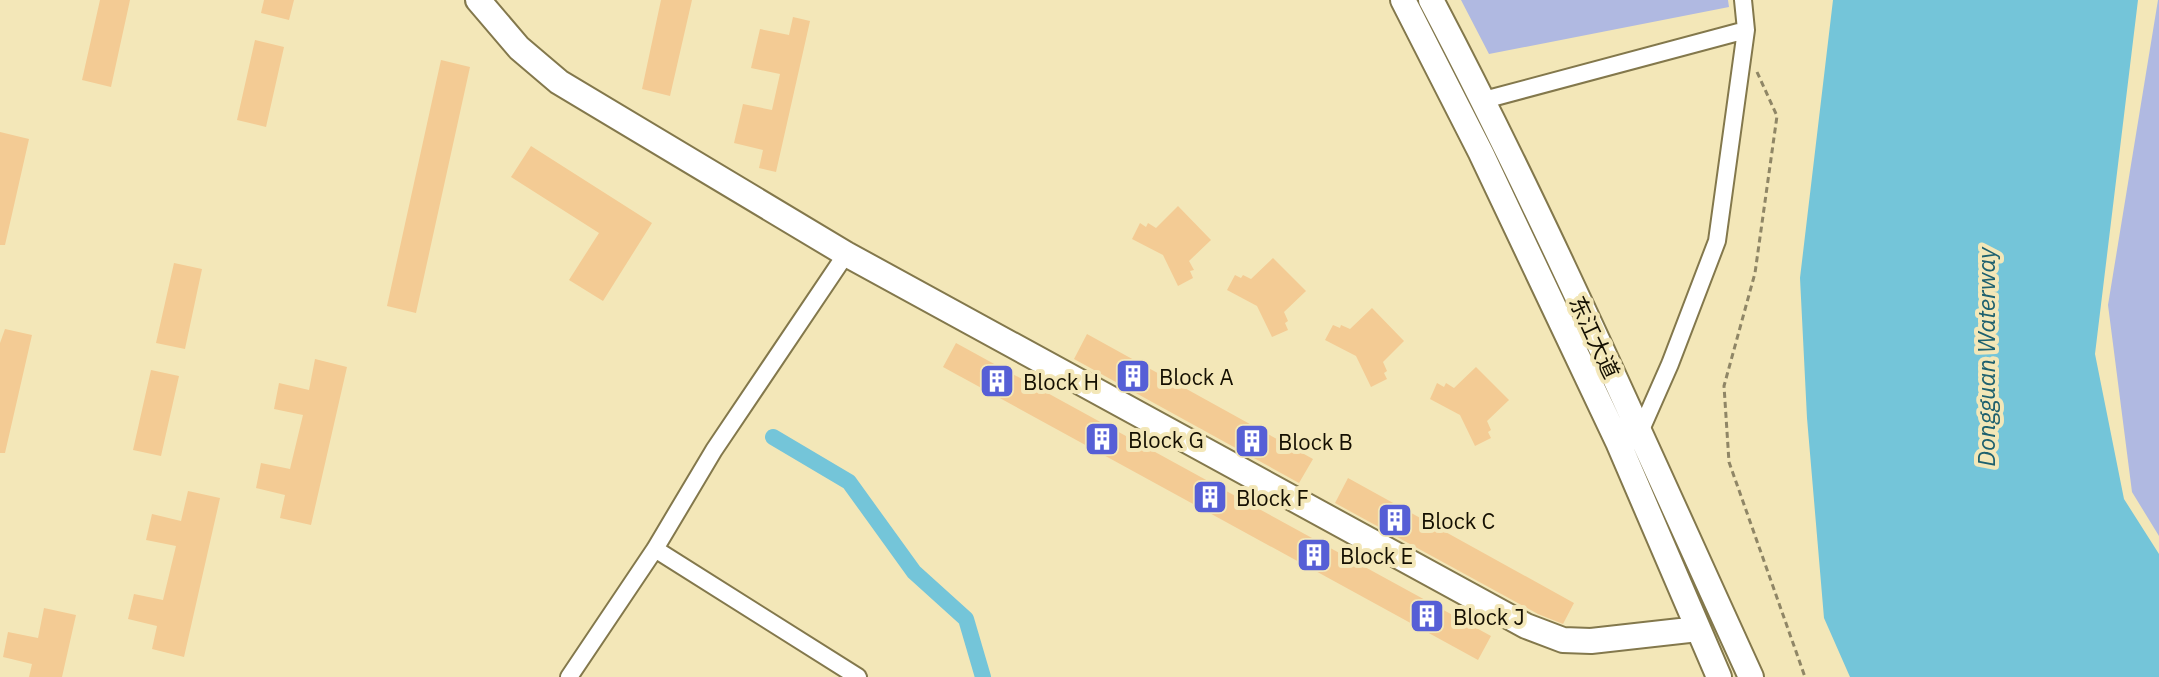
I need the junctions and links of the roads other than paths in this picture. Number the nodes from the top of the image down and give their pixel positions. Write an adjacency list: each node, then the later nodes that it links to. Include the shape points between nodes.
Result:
1 (1403, 0): 10 (main road, 东江大道, via 1618,442)
2 (1431, 0): 6 (main road, 东江大道)
3 (1743, 0): 5 (street)
4 (479, 2): 7 (main road, via 519,48 559,82)
5 (1746, 30): 6 (street); 8 (street, via 1717,241)
6 (1484, 100): 8 (main road, 东江大道)
7 (846, 254): 9 (street, via 714,450); 10 (main road, via 1526,626 1563,640 1591,641)
8 (1640, 432): 14 (main road, 东江大道)
9 (655, 549): 11 (street); 12 (street)
10 (1698, 629): 13 (main road, 东江大道)
11 (853, 676)
12 (569, 677)
13 (1719, 677)
14 (1751, 677)

